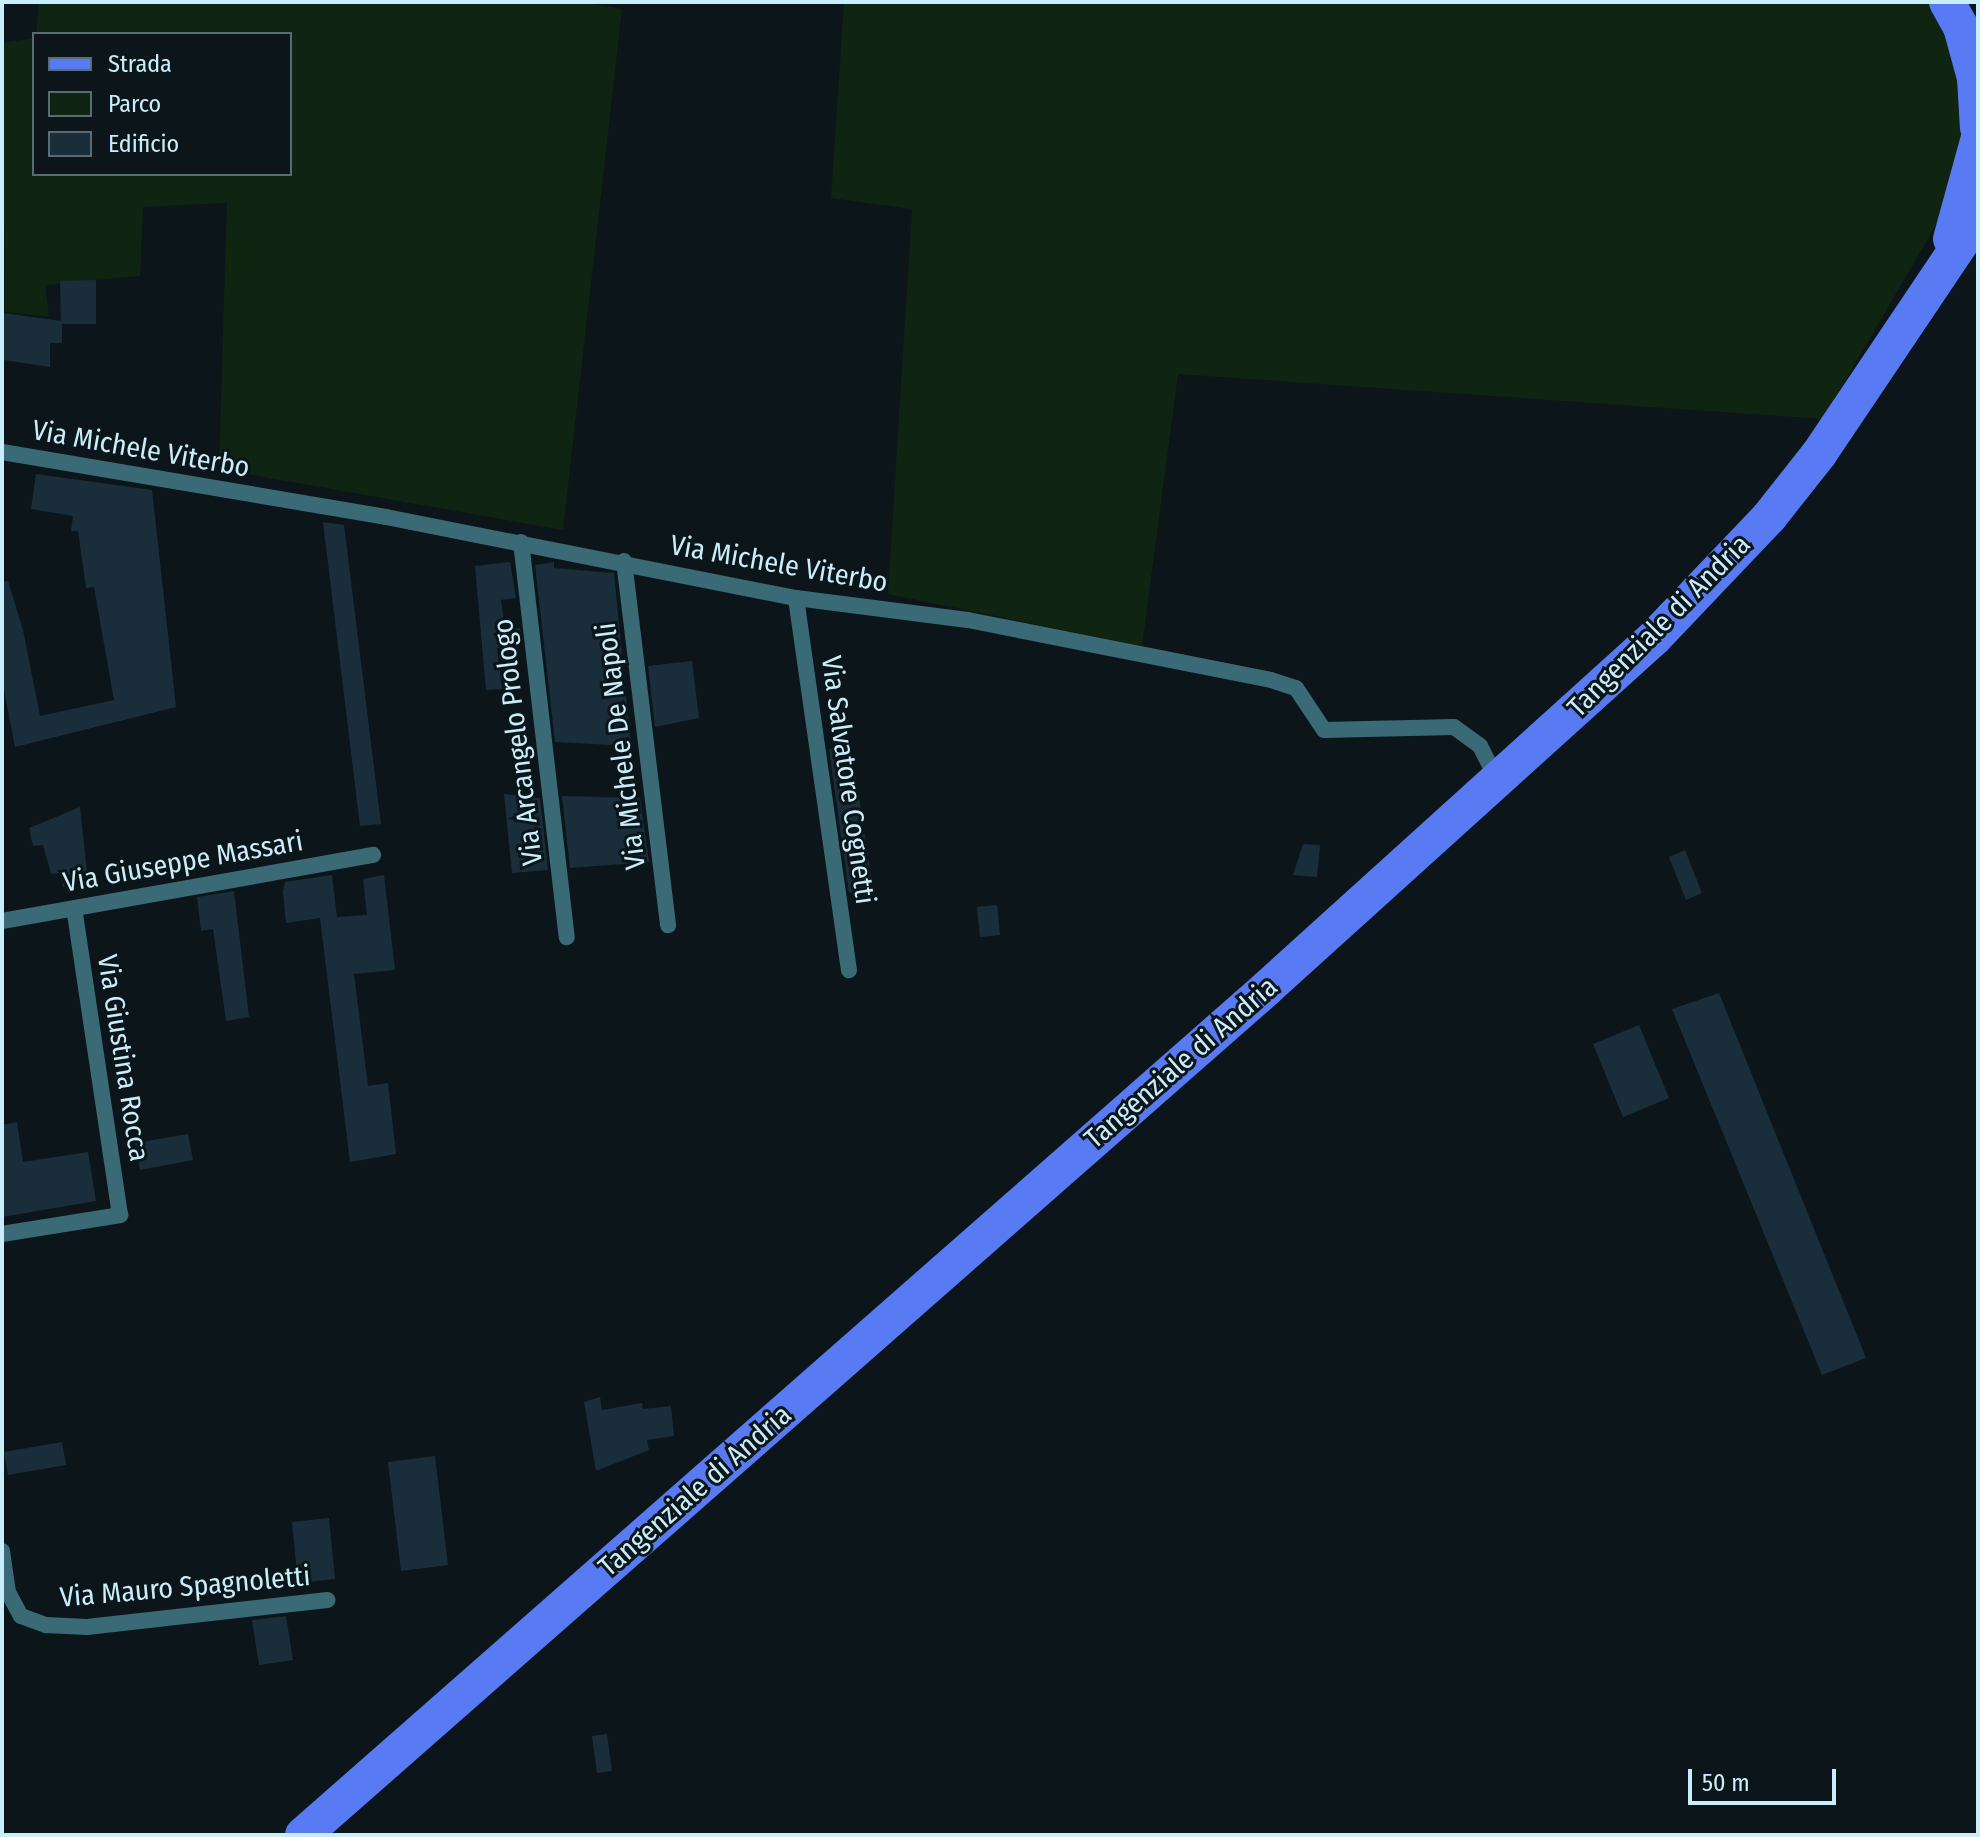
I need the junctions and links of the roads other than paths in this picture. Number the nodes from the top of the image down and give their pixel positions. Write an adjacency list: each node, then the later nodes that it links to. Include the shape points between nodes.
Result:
1 (1947, 2): 2 (main road, via 1961,27 1975,78)
2 (1978, 128)
3 (1978, 141): 5 (main road, via 1940,274)
4 (1978, 217): 5 (main road, Tangenziale di Andria)
5 (1915, 313): 10 (main road, Tangenziale di Andria, via 1770,516 1654,638)
6 (2, 452): 7 (street, Via Michele Viterbo)
7 (521, 542): 8 (street, Via Michele Viterbo); 15 (street, Via Arcangelo Prologo)
8 (624, 561): 9 (street, Via Michele Viterbo); 14 (street, Via Michele De Napoli)
9 (796, 598): 10 (street, Via Michele Viterbo, via 968,620 1271,680 1296,688 1324,730 1454,727 1480,746); 16 (street, Via Salvatore Cognetti)
10 (1498, 781): 20 (main road, Tangenziale di Andria)
11 (373, 855): 12 (street, Via Giuseppe Massari)
12 (74, 908): 13 (street, Via Giuseppe Massari); 17 (street, Via Giustina Rocca, via 120,1215)
13 (2, 921)
14 (668, 925)
15 (567, 937)
16 (849, 970)
17 (2, 1234)
18 (2, 1551): 19 (street, Via Mauro Spagnoletti, via 8,1592 21,1616 46,1625 87,1627)
19 (327, 1600)
20 (303, 1835)

